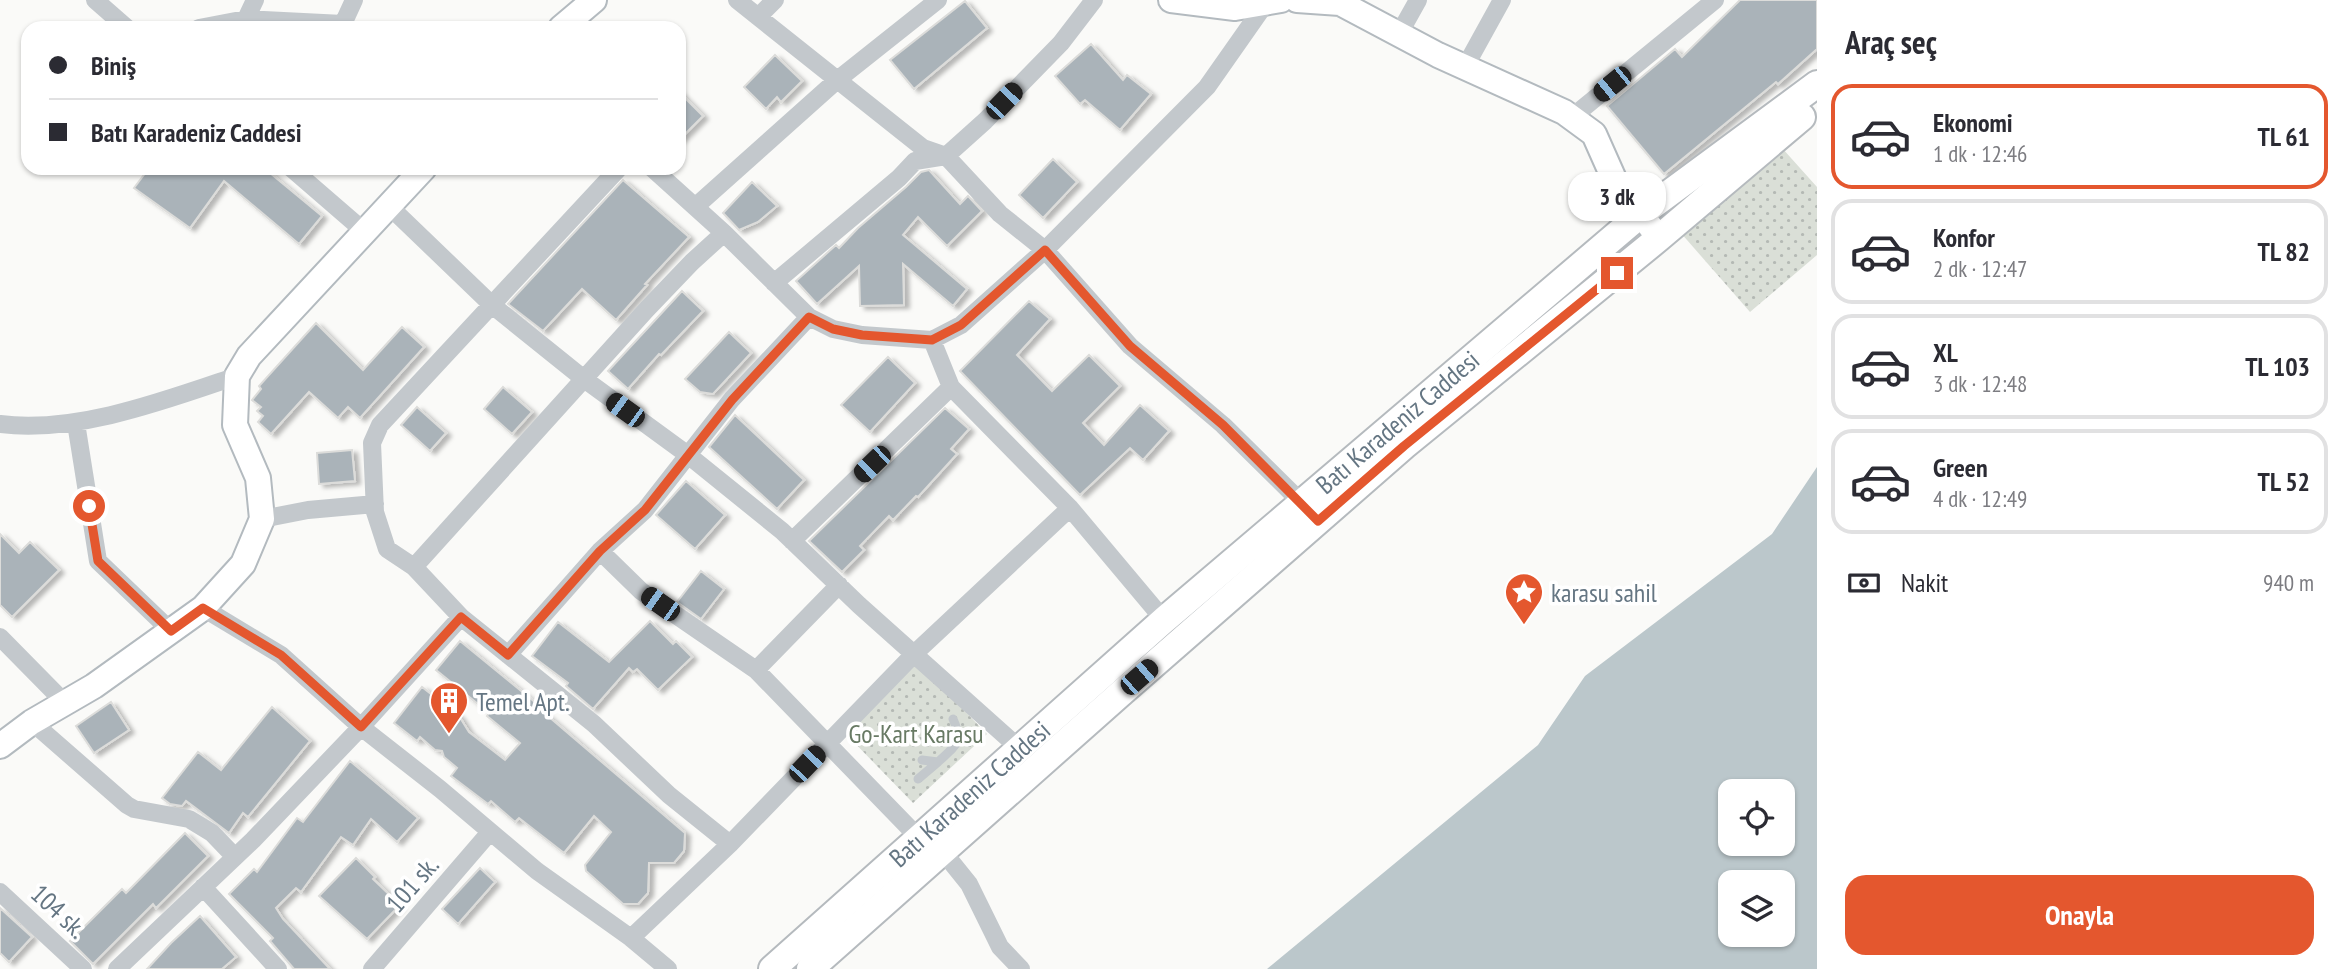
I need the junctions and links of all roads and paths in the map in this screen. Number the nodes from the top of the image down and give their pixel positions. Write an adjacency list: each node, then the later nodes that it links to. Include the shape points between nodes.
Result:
1 (95, 0): 17 (street)
2 (255, 0): 16 (street)
3 (354, 0): 20 (street)
4 (594, 0): 21 (street)
5 (737, 0): 15 (street)
6 (775, 0): 15 (street)
7 (938, 0): 24 (street)
8 (1094, 0): 28 (street, via 1061,43)
9 (1171, 0): 14 (street, via 1235,8)
10 (1297, 0): 22 (street, via 1340,4)
11 (1418, 0): 22 (street)
12 (1502, 0): 23 (street)
13 (1715, 0): 27 (street)
14 (1274, 1): 39 (street, via 1207,87)
15 (758, 17): 24 (street)
16 (246, 19): 18 (street); 19 (street)
17 (119, 21)
18 (235, 21)
19 (276, 21)
20 (352, 21)
21 (569, 21)
22 (1399, 34): 23 (street)
23 (1465, 67): 27 (street)
24 (836, 81): 28 (street, via 923,148); 34 (street)
25 (1817, 85): 35 (main road, Batı Karadeniz Caddesi)
26 (1817, 105): 38 (main road, Batı Karadeniz Caddesi)
27 (1572, 118): 35 (street, via 1594,134 1614,178)
28 (946, 156): 39 (street, via 1000,214); 40 (street, via 915,161)
29 (299, 175): 36 (street)
30 (418, 175): 33 (street)
31 (612, 175): 41 (street)
32 (660, 175): 34 (street)
33 (389, 206): 36 (street); 41 (street)
34 (695, 207): 37 (street)
35 (1641, 214): 38 (street); 52 (main road, Batı Karadeniz Caddesi)
36 (365, 232): 44 (street, via 249,356)
37 (724, 233): 40 (street); 45 (street)
38 (1659, 238): 52 (main road, Batı Karadeniz Caddesi, via 1404,446)
39 (1045, 250): 43 (street, via 961,325); 52 (street, via 1130,346 1223,425)
40 (774, 282): 42 (street)
41 (492, 304): 45 (street); 50 (street, via 380,425 372,443)
42 (809, 317): 43 (street, via 833,329 862,335); 49 (street)
43 (932, 340): 46 (street)
44 (237, 376): 48 (street); 53 (street, via 235,425 258,478)
45 (583, 379): 49 (street); 56 (street)
46 (951, 387): 51 (street); 54 (street)
47 (0, 424): 48 (street)
48 (76, 424): 61 (street, via 98,561)
49 (688, 455): 54 (street); 55 (street, via 645,510)
50 (375, 505): 53 (street); 56 (street, via 387,549)
51 (1070, 508): 60 (street); 63 (street)
52 (1310, 512): 60 (main road, Batı Karadeniz Caddesi); 79 (main road, Batı Karadeniz Caddesi, via 1120,694)
53 (262, 519): 58 (street, via 243,564)
54 (792, 541): 57 (street)
55 (600, 551): 64 (street); 65 (street, via 640,591)
56 (414, 567): 59 (street)
57 (839, 585): 63 (street); 65 (street)
58 (203, 608): 61 (street); 69 (street, via 281,655)
59 (461, 617): 64 (street); 69 (street)
60 (1164, 620): 72 (main road, Batı Karadeniz Caddesi)
61 (171, 631): 66 (street)
62 (0, 637): 66 (street)
63 (915, 653): 70 (street); 72 (street)
64 (508, 655): 78 (street)
65 (756, 670): 70 (street)
66 (65, 703): 68 (street)
67 (953, 719): 74 (lane, via 959,732 957,744)
68 (32, 722): 71 (street); 80 (street, via 127,805 189,819 212,833)
69 (361, 727): 76 (street); 80 (street)
70 (826, 744): 77 (street); 78 (street)
71 (0, 746)
72 (1019, 748): 77 (main road, Batı Karadeniz Caddesi)
73 (922, 760): 74 (lane)
74 (938, 762): 75 (lane)
75 (918, 779)
76 (490, 832): 83 (street); 87 (street, 101 sk.)
77 (918, 837): 89 (main road, Batı Karadeniz Caddesi)
78 (730, 844): 83 (street)
79 (944, 853): 90 (main road, Batı Karadeniz Caddesi); 91 (street, via 969,884 1000,947)
80 (235, 857): 81 (street)
81 (203, 887): 85 (street); 86 (street)
82 (0, 892): 84 (street, 104 sk.)
83 (631, 939): 88 (street)
84 (83, 969)
85 (117, 969)
86 (278, 969)
87 (372, 969)
88 (668, 969)
89 (772, 969)
90 (810, 969)
91 (1021, 969)

